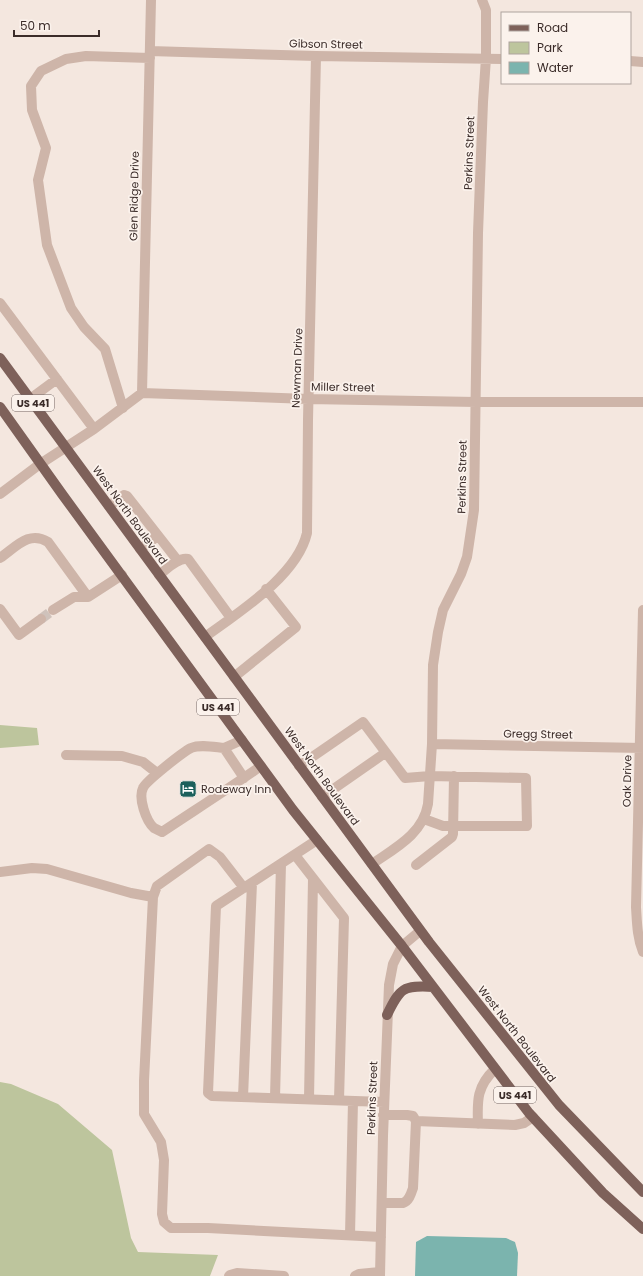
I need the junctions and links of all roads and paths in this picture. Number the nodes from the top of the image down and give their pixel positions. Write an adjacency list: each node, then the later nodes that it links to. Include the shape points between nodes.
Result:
1 (151, 0): 3 (street, Glen Ridge Drive)
2 (482, 0): 5 (street, Perkins Street, via 486,10)
3 (150, 54): 4 (street, Gibson Street); 12 (street, Glen Ridge Drive); 18 (street, Gibson Street, via 66,58 41,71 31,86 32,110 46,148 38,180 46,245 71,308 84,327 105,349)
4 (316, 56): 5 (street, Gibson Street); 14 (street, Newman Drive)
5 (486, 58): 6 (street, Gibson Street); 15 (street, Perkins Street, via 479,226)
6 (501, 59)
7 (631, 61): 8 (street)
8 (643, 62)
9 (0, 303): 11 (street)
10 (0, 358): 13 (main road, West North Boulevard / US 441)
11 (57, 379): 13 (street); 19 (street)
12 (142, 394): 14 (street, Miller Street); 18 (street)
13 (30, 399): 20 (main road, West North Boulevard / US 441)
14 (308, 399): 15 (street, Miller Street); 30 (street, Newman Drive, via 307,533 299,554)
15 (476, 402): 16 (street, Miller Street); 40 (street, Perkins Street, via 472,532 461,574 443,610 438,632 433,665)
16 (643, 402)
17 (0, 407): 21 (main road, US 441)
18 (123, 408): 19 (street)
19 (94, 429): 20 (street)
20 (65, 448): 21 (street); 23 (main road, West North Boulevard / US 441)
21 (40, 464): 22 (street); 28 (main road, US 441)
22 (0, 494)
23 (108, 506): 24 (street, via 124,495 127,496); 25 (main road, West North Boulevard / US 441)
24 (158, 536): 25 (street); 27 (street)
25 (140, 550): 29 (main road, West North Boulevard / US 441)
26 (0, 558): 31 (street, via 28,538 42,539 48,542)
27 (178, 561): 29 (street); 35 (street, via 188,559)
28 (122, 575): 31 (street); 39 (main road, US 441)
29 (159, 575): 37 (main road, West North Boulevard / US 441)
30 (266, 590): 35 (street, Newman Drive); 38 (street, via 296,627)
31 (88, 597): 33 (street, via 74,597)
32 (0, 609): 36 (street, via 19,635)
33 (53, 610)
34 (643, 610): 42 (street, Oak Drive)
35 (231, 618): 37 (street, Newman Drive)
36 (41, 619)
37 (205, 637): 38 (main road, West North Boulevard / US 441)
38 (234, 677): 46 (main road, West North Boulevard / US 441)
39 (242, 740): 41 (street); 45 (main road, US 441)
40 (432, 744): 42 (street, Gregg Street); 48 (street, Perkins Street)
41 (224, 748): 47 (street, via 191,748); 50 (street)
42 (641, 748): 65 (street, Oak Drive, via 636,907 637,927)
43 (386, 753): 46 (street, via 363,722); 48 (street, via 405,778); 51 (street)
44 (66, 755): 47 (street, via 122,756 143,762)
45 (261, 766): 50 (street); 54 (main road, US 441)
46 (300, 766): 51 (main road, West North Boulevard / US 441)
47 (157, 774): 50 (street, via 143,787 141,800 145,814 153,827 162,832)
48 (430, 776): 49 (street); 52 (street, Perkins Street)
49 (454, 776): 53 (street); 53 (street, via 526,778 527,826)
50 (244, 778)
51 (322, 797): 57 (main road, West North Boulevard / US 441)
52 (424, 819): 53 (street, via 443,826); 57 (street, Perkins Street, via 402,844)
53 (454, 826): 58 (street, via 452,837)
54 (317, 840): 55 (street); 64 (main road, US 441)
55 (295, 855): 56 (street); 60 (street)
56 (281, 864): 61 (street); 70 (street)
57 (372, 864): 63 (main road, West North Boulevard / US 441)
58 (416, 865)
59 (0, 872): 62 (street, via 47,869)
60 (313, 879): 71 (street); 72 (street, via 344,918)
61 (248, 886): 62 (street, via 209,849 156,886); 69 (street); 69 (street, via 216,906 208,1093 212,1096)
62 (153, 897): 82 (street, via 144,1114 162,1142 164,1222 171,1228)
63 (420, 930): 64 (street, Perkins Street); 79 (main road, West North Boulevard / US 441, via 559,1106)
64 (402, 946): 66 (main road, US 441); 67 (street, Perkins Street, via 393,964)
65 (643, 952)
66 (433, 987): 67 (main road, via 408,987 398,995); 68 (main road, US 441)
67 (387, 1015): 74 (street, Perkins Street)
68 (495, 1069): 76 (main road, US 441); 78 (street, via 486,1077 480,1091)
69 (243, 1097): 70 (street)
70 (275, 1098): 71 (street)
71 (309, 1099): 72 (street)
72 (339, 1100): 73 (street)
73 (353, 1101): 74 (street); 82 (street)
74 (384, 1102): 75 (street, Perkins Street)
75 (383, 1115): 77 (street, via 413,1116); 80 (street, Perkins Street)
76 (533, 1117): 78 (street, via 524,1124); 81 (main road, US 441, via 603,1193)
77 (416, 1121): 78 (street); 80 (street, via 413,1188 409,1198 403,1203)
78 (478, 1124)
79 (643, 1192)
80 (382, 1203): 83 (street, Perkins Street)
81 (643, 1229)
82 (350, 1236): 83 (street)
83 (381, 1237): 84 (street, Perkins Street)
84 (380, 1274): 87 (street)
85 (229, 1276): 86 (street, via 238,1273)
86 (284, 1276)
87 (355, 1276)

